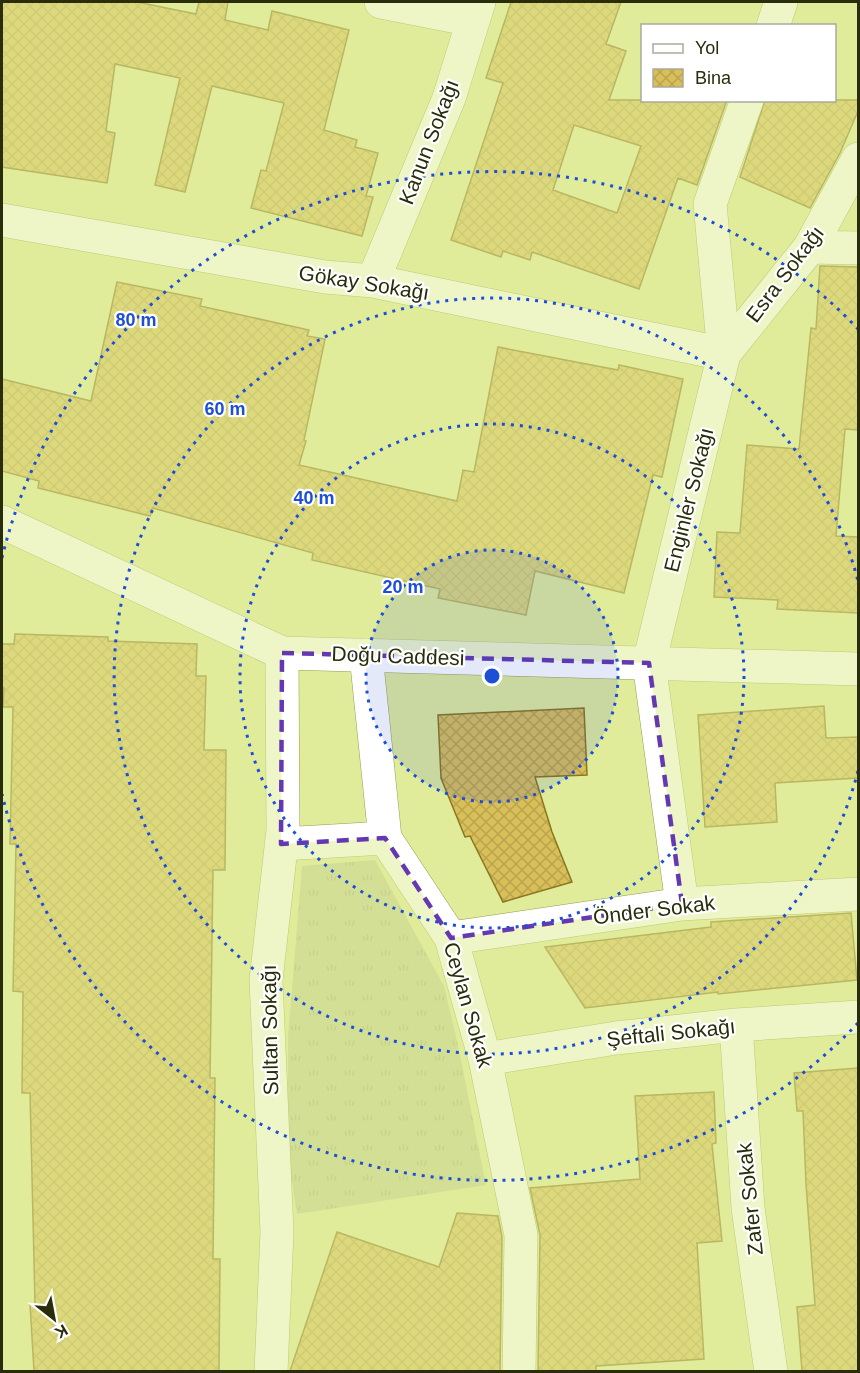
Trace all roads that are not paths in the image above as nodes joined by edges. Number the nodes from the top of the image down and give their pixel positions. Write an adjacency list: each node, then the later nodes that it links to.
1 (381, 2): 3 (street)
2 (781, 2): 4 (street)
3 (476, 11): 10 (street, Kanun Sokağı)
4 (774, 24)
5 (746, 102): 11 (street, Enginler Sokağı)
6 (858, 159): 8 (street, Esra Sokağı)
7 (2, 220): 10 (street, Gökay Sokağı)
8 (810, 247): 9 (street); 11 (street, Esra Sokağı)
9 (858, 248)
10 (374, 281): 11 (street, Gökay Sokağı)
11 (724, 354): 15 (street, Enginler Sokağı)
12 (2, 522): 13 (street, Doğu Caddesi)
13 (282, 653): 14 (street, Doğu Caddesi); 18 (street, Sultan Sokağı)
14 (366, 655): 15 (street, Doğu Caddesi); 17 (street, Ceylan Sokak)
15 (650, 663): 16 (street, Doğu Caddesi); 20 (street, Enginler Sokağı)
16 (858, 669)
17 (385, 838): 18 (street); 21 (street, Ceylan Sokak)
18 (281, 844): 25 (street, Sultan Sokağı)
19 (858, 894): 20 (street, Önder Sokak)
20 (682, 904): 21 (street, Önder Sokak)
21 (451, 938): 24 (street, Ceylan Sokak)
22 (858, 1017): 23 (street, Şeftali Sokağı)
23 (736, 1025): 24 (street, Şeftali Sokağı); 27 (street, Zafer Sokak)
24 (485, 1059): 26 (street, Ceylan Sokak)
25 (271, 1371)
26 (519, 1371)
27 (771, 1371)

